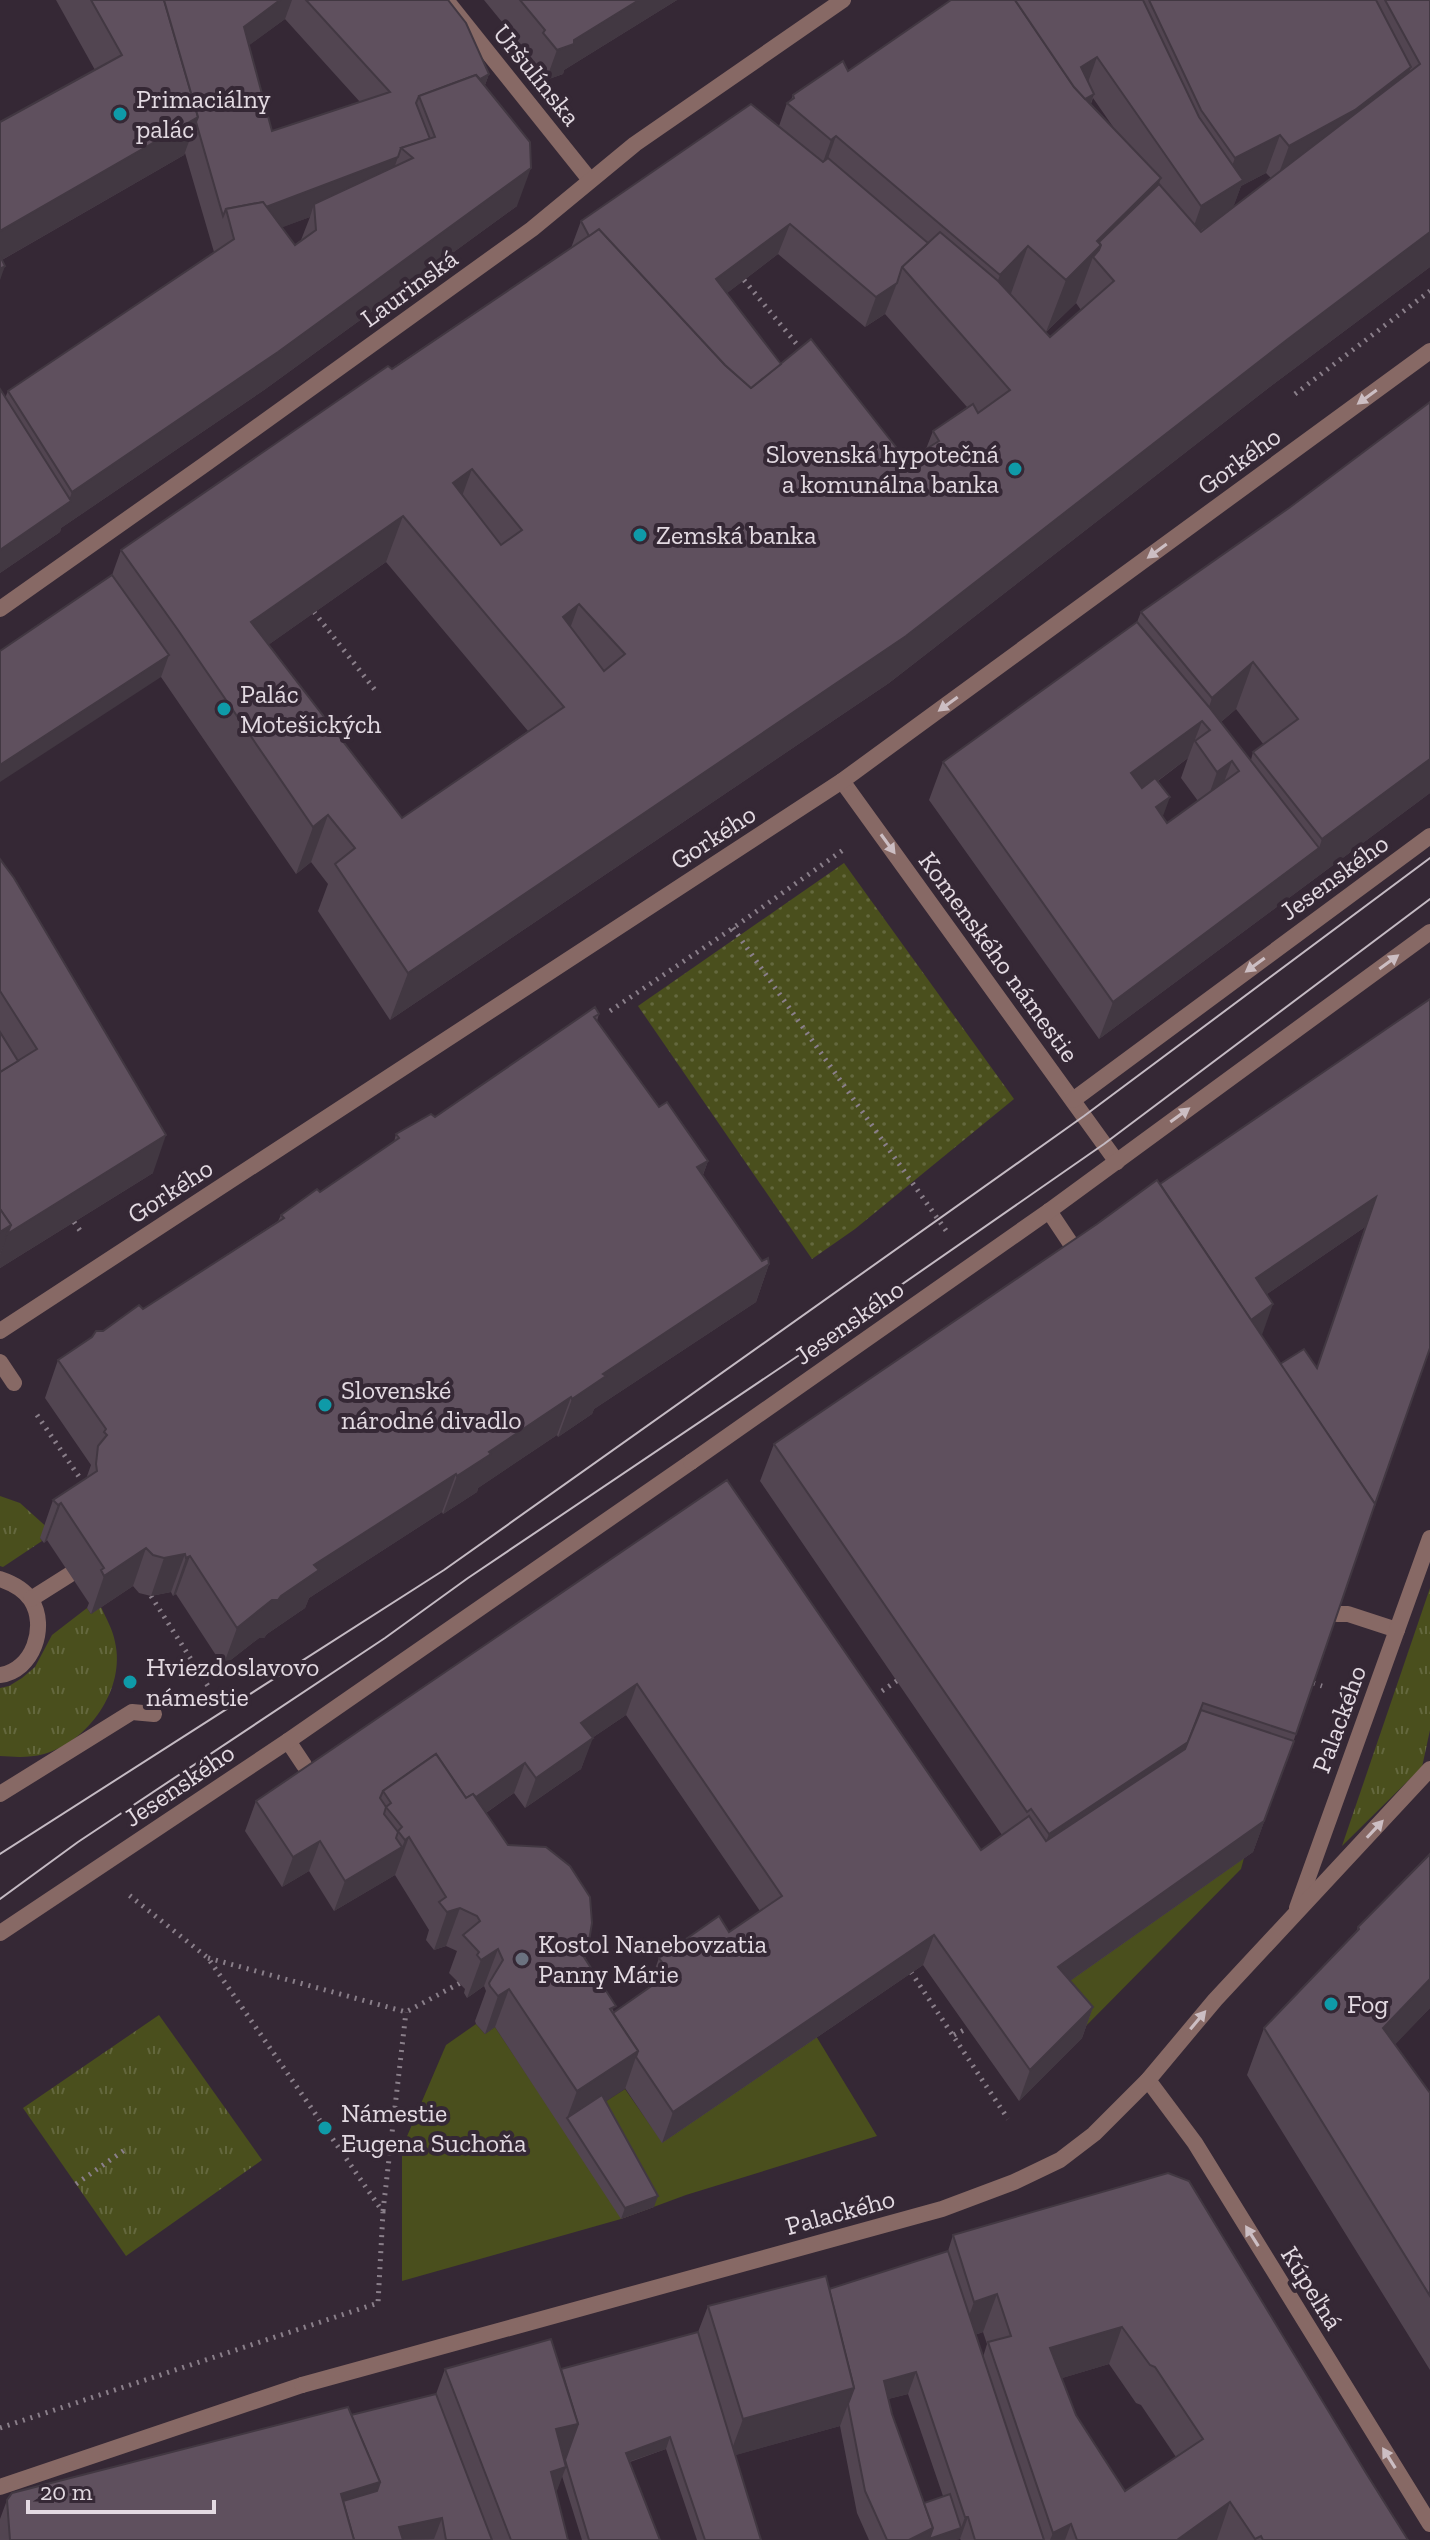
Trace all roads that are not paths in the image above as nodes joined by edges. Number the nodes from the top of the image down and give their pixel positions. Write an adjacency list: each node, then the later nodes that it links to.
1 (446, 0): 3 (street, Uršulínska)
2 (843, 0): 3 (street, Laurinská)
3 (590, 180): 5 (street, Laurinská)
4 (1430, 351): 6 (street, Gorkého, one-way to 6)
5 (0, 609)
6 (842, 781): 9 (street, Komenského námestie, one-way to 9); 13 (street, Gorkého)
7 (1430, 836): 9 (street, Jesenského, one-way to 9)
8 (1430, 932): 10 (street, Jesenského, one-way to 8)
9 (1073, 1100): 10 (street, Komenského námestie)
10 (1117, 1162): 11 (street, Jesenského)
11 (1049, 1211): 12 (street); 24 (street, Jesenského)
12 (1083, 1262)
13 (0, 1331)
14 (0, 1362): 15 (street)
15 (14, 1383)
16 (1430, 1538): 21 (street, Palackého)
17 (69, 1575): 19 (street)
18 (0, 1579): 19 (street)
19 (31, 1599): 22 (street)
20 (1337, 1614): 21 (street)
21 (1397, 1630): 28 (street, Palackého)
22 (0, 1675)
23 (154, 1714): 27 (street)
24 (288, 1741): 25 (street); 29 (street, Jesenského)
25 (304, 1765)
26 (1430, 1769): 28 (street, Palackého, one-way to 26)
27 (0, 1794)
28 (1294, 1917): 30 (street, Palackého, one-way to 28)
29 (0, 1933)
30 (1148, 2080): 31 (street, Palackého); 32 (street, Kúpeľná, one-way to 30)
31 (0, 2487)
32 (1430, 2524)

